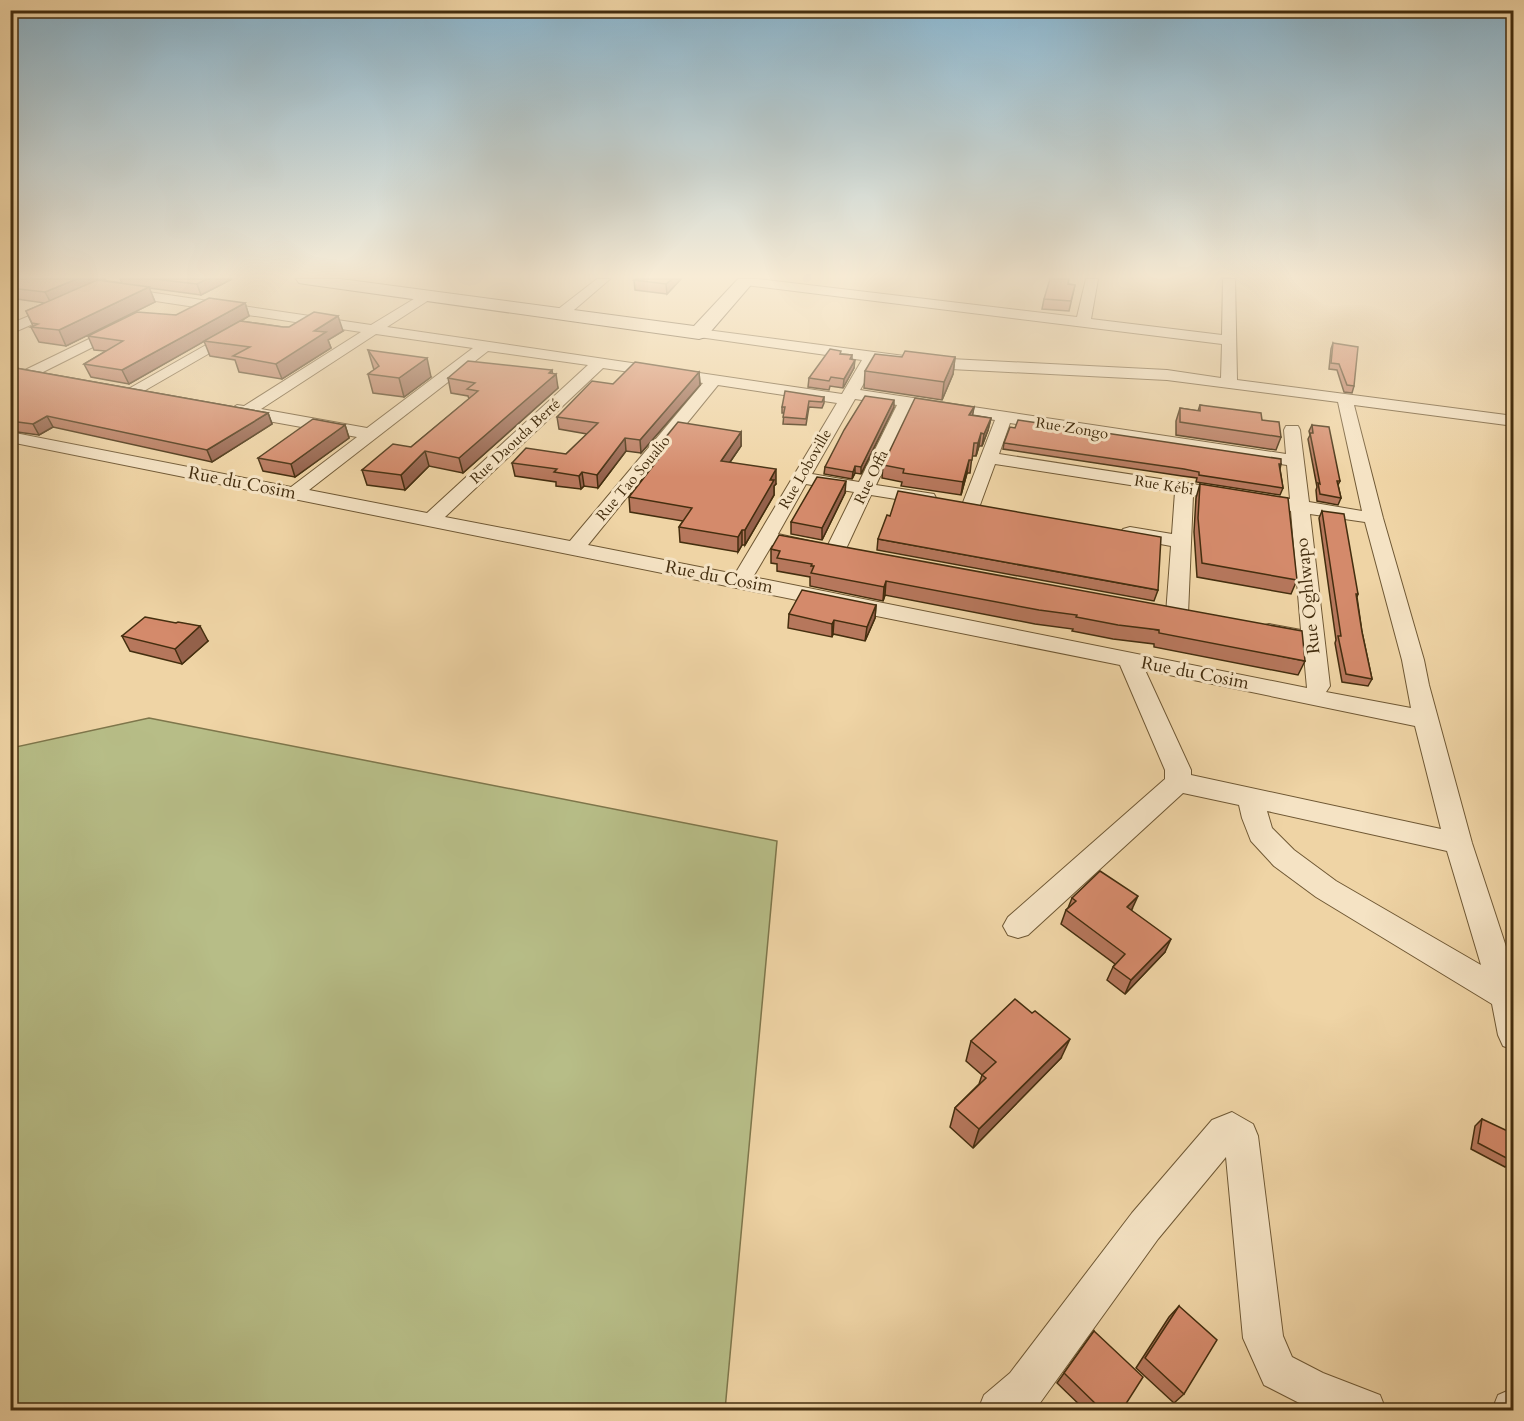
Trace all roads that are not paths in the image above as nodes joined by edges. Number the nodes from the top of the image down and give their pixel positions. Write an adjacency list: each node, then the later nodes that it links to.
1 (85, 345): 11 (street)
2 (210, 345): 15 (street)
3 (349, 345): 20 (street)
4 (481, 345): 7 (street, Rue Zongo)
5 (787, 345): 8 (street)
6 (1228, 345): 14 (street)
7 (485, 346): 9 (street, Rue Zongo); 24 (street)
8 (871, 357): 14 (street); 16 (street, Rue Loboville)
9 (599, 363): 13 (street, Rue Zongo); 36 (street, Rue Daouda Berté)
10 (10, 370): 11 (street)
11 (28, 374): 12 (street)
12 (51, 378)
13 (714, 380): 16 (street, Rue Zongo); 40 (street, Rue Tao Soualio)
14 (1228, 383): 17 (street)
15 (154, 396)
16 (847, 396): 18 (street, Rue Zongo); 28 (street, Rue Loboville)
17 (1345, 399): 22 (street); 35 (street)
18 (907, 402): 21 (street, Rue Zongo); 29 (street, Rue Offa)
19 (223, 408): 20 (street)
20 (246, 412): 24 (street)
21 (1004, 417): 26 (street); 27 (street, Rue Zongo)
22 (1514, 421)
23 (1292, 430): 27 (street, Rue Oghlwapo)
24 (370, 434): 31 (street)
25 (10, 437): 31 (street, Rue du Cosim)
26 (989, 458): 30 (street, Rue Kébi); 32 (street)
27 (1295, 461): 33 (street, Rue Oghlwapo)
28 (800, 478): 29 (street); 38 (street, Rue Loboville)
29 (864, 489): 32 (street); 41 (street, Rue Offa)
30 (1184, 489): 33 (street, Rue Kébi); 39 (street)
31 (294, 493): 36 (street, Rue du Cosim)
32 (971, 505): 34 (street)
33 (1299, 507): 35 (street, Rue Kébi); 48 (street, Rue Oghlwapo)
34 (994, 509)
35 (1373, 519): 51 (street)
36 (431, 520): 40 (street, Rue du Cosim)
37 (1111, 530): 39 (street)
38 (766, 538): 41 (street); 43 (street, Rue Loboville)
39 (1181, 542): 45 (street)
40 (575, 548): 43 (street, Rue du Cosim)
41 (835, 551): 42 (street)
42 (858, 556)
43 (741, 581): 49 (street, Rue du Cosim)
44 (1153, 610): 45 (street)
45 (1177, 614): 46 (street)
46 (1199, 618)
47 (1244, 627): 48 (street)
48 (1311, 639): 50 (street, Rue Oghlwapo)
49 (1129, 660): 51 (street, Rue du Cosim); 52 (street)
50 (1318, 686)
51 (1427, 720): 54 (street)
52 (1178, 782): 53 (street); 55 (street)
53 (1251, 798): 54 (street); 56 (street)
54 (1458, 843): 56 (street)
55 (1018, 926)
56 (1506, 996): 57 (street)
57 (1514, 1035)
58 (999, 1410): 59 (street)
59 (1365, 1410)

